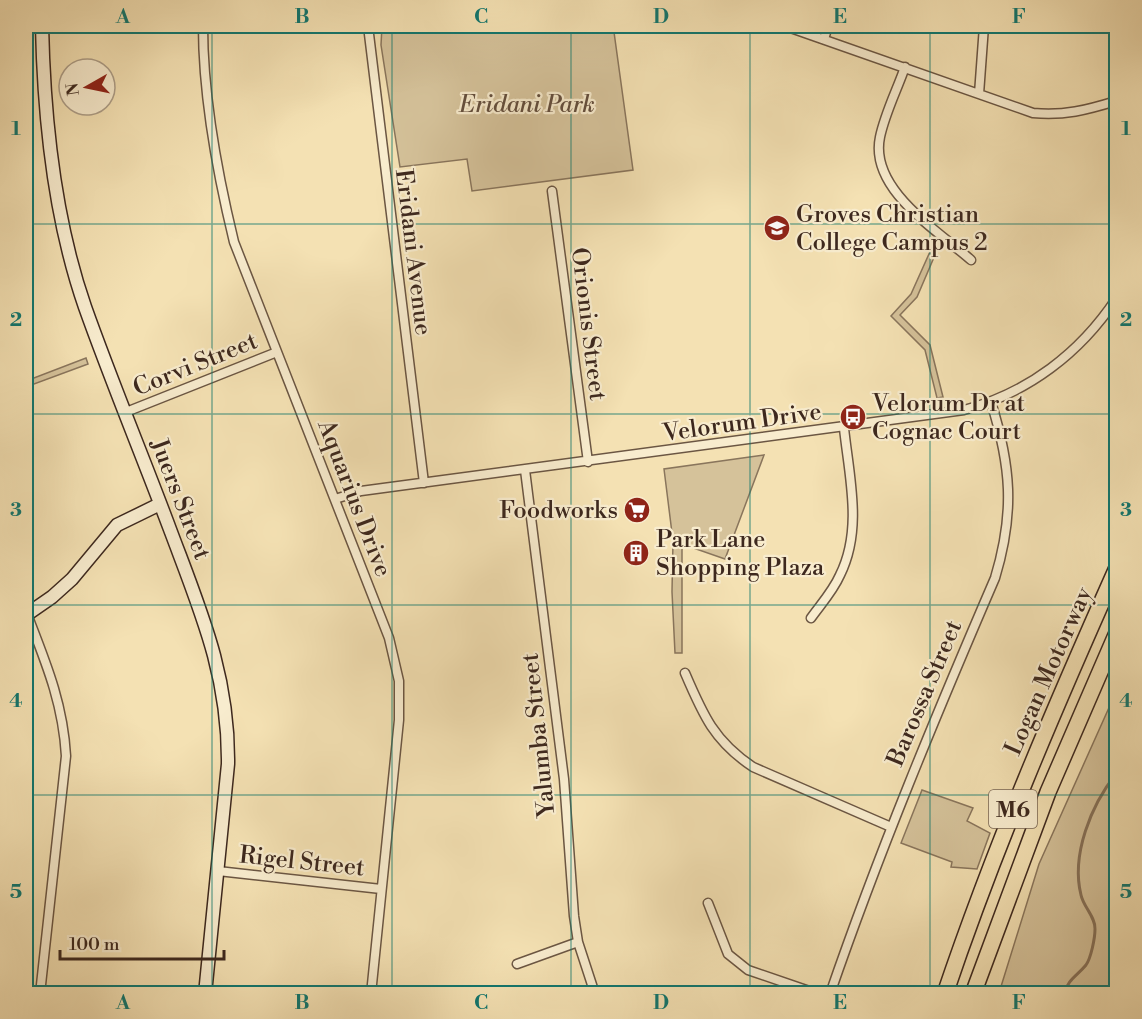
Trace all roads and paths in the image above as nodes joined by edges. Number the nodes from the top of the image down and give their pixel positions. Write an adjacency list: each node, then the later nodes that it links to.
1 (42, 26): 16 (street, Juers Street)
2 (203, 26): 14 (street, Aquarius Drive)
3 (368, 26): 20 (street, Eridani Avenue)
4 (785, 26): 7 (street)
5 (828, 26): 7 (street)
6 (984, 26): 9 (street)
7 (824, 39): 8 (street)
8 (904, 67): 9 (street); 12 (street)
9 (979, 94): 10 (street)
10 (1116, 101)
11 (552, 191): 18 (street, Orionis Street)
12 (971, 260)
13 (1116, 299): 15 (street, Velorum Drive)
14 (277, 352): 16 (street, Corvi Street); 21 (street, Aquarius Drive)
15 (991, 402): 17 (street, Velorum Drive); 28 (street, Barossa Street)
16 (126, 412): 22 (street, Juers Street)
17 (844, 428): 18 (street, Velorum Drive); 25 (street)
18 (588, 462): 19 (street, Velorum Drive)
19 (525, 471): 20 (street, Velorum Drive); 32 (street, Yalumba Street)
20 (424, 483): 21 (street, Velorum Drive)
21 (335, 499): 30 (street, Aquarius Drive)
22 (160, 504): 24 (street); 29 (street, Juers Street)
23 (1116, 570): 40 (highway, Logan Motorway / M6)
24 (26, 614): 34 (street)
25 (811, 618)
26 (1116, 635): 41 (highway, Logan Motorway / M6)
27 (685, 673): 28 (street)
28 (891, 827): 39 (street, Barossa Street)
29 (218, 871): 30 (street, Rigel Street); 35 (street, Juers Street)
30 (381, 889): 36 (street, Aquarius Drive)
31 (708, 903): 38 (street)
32 (578, 942): 33 (street); 37 (street, Yalumba Street)
33 (517, 964)
34 (40, 993)
35 (205, 993)
36 (371, 993)
37 (595, 993)
38 (818, 993)
39 (830, 993)
40 (945, 993)
41 (973, 993)

